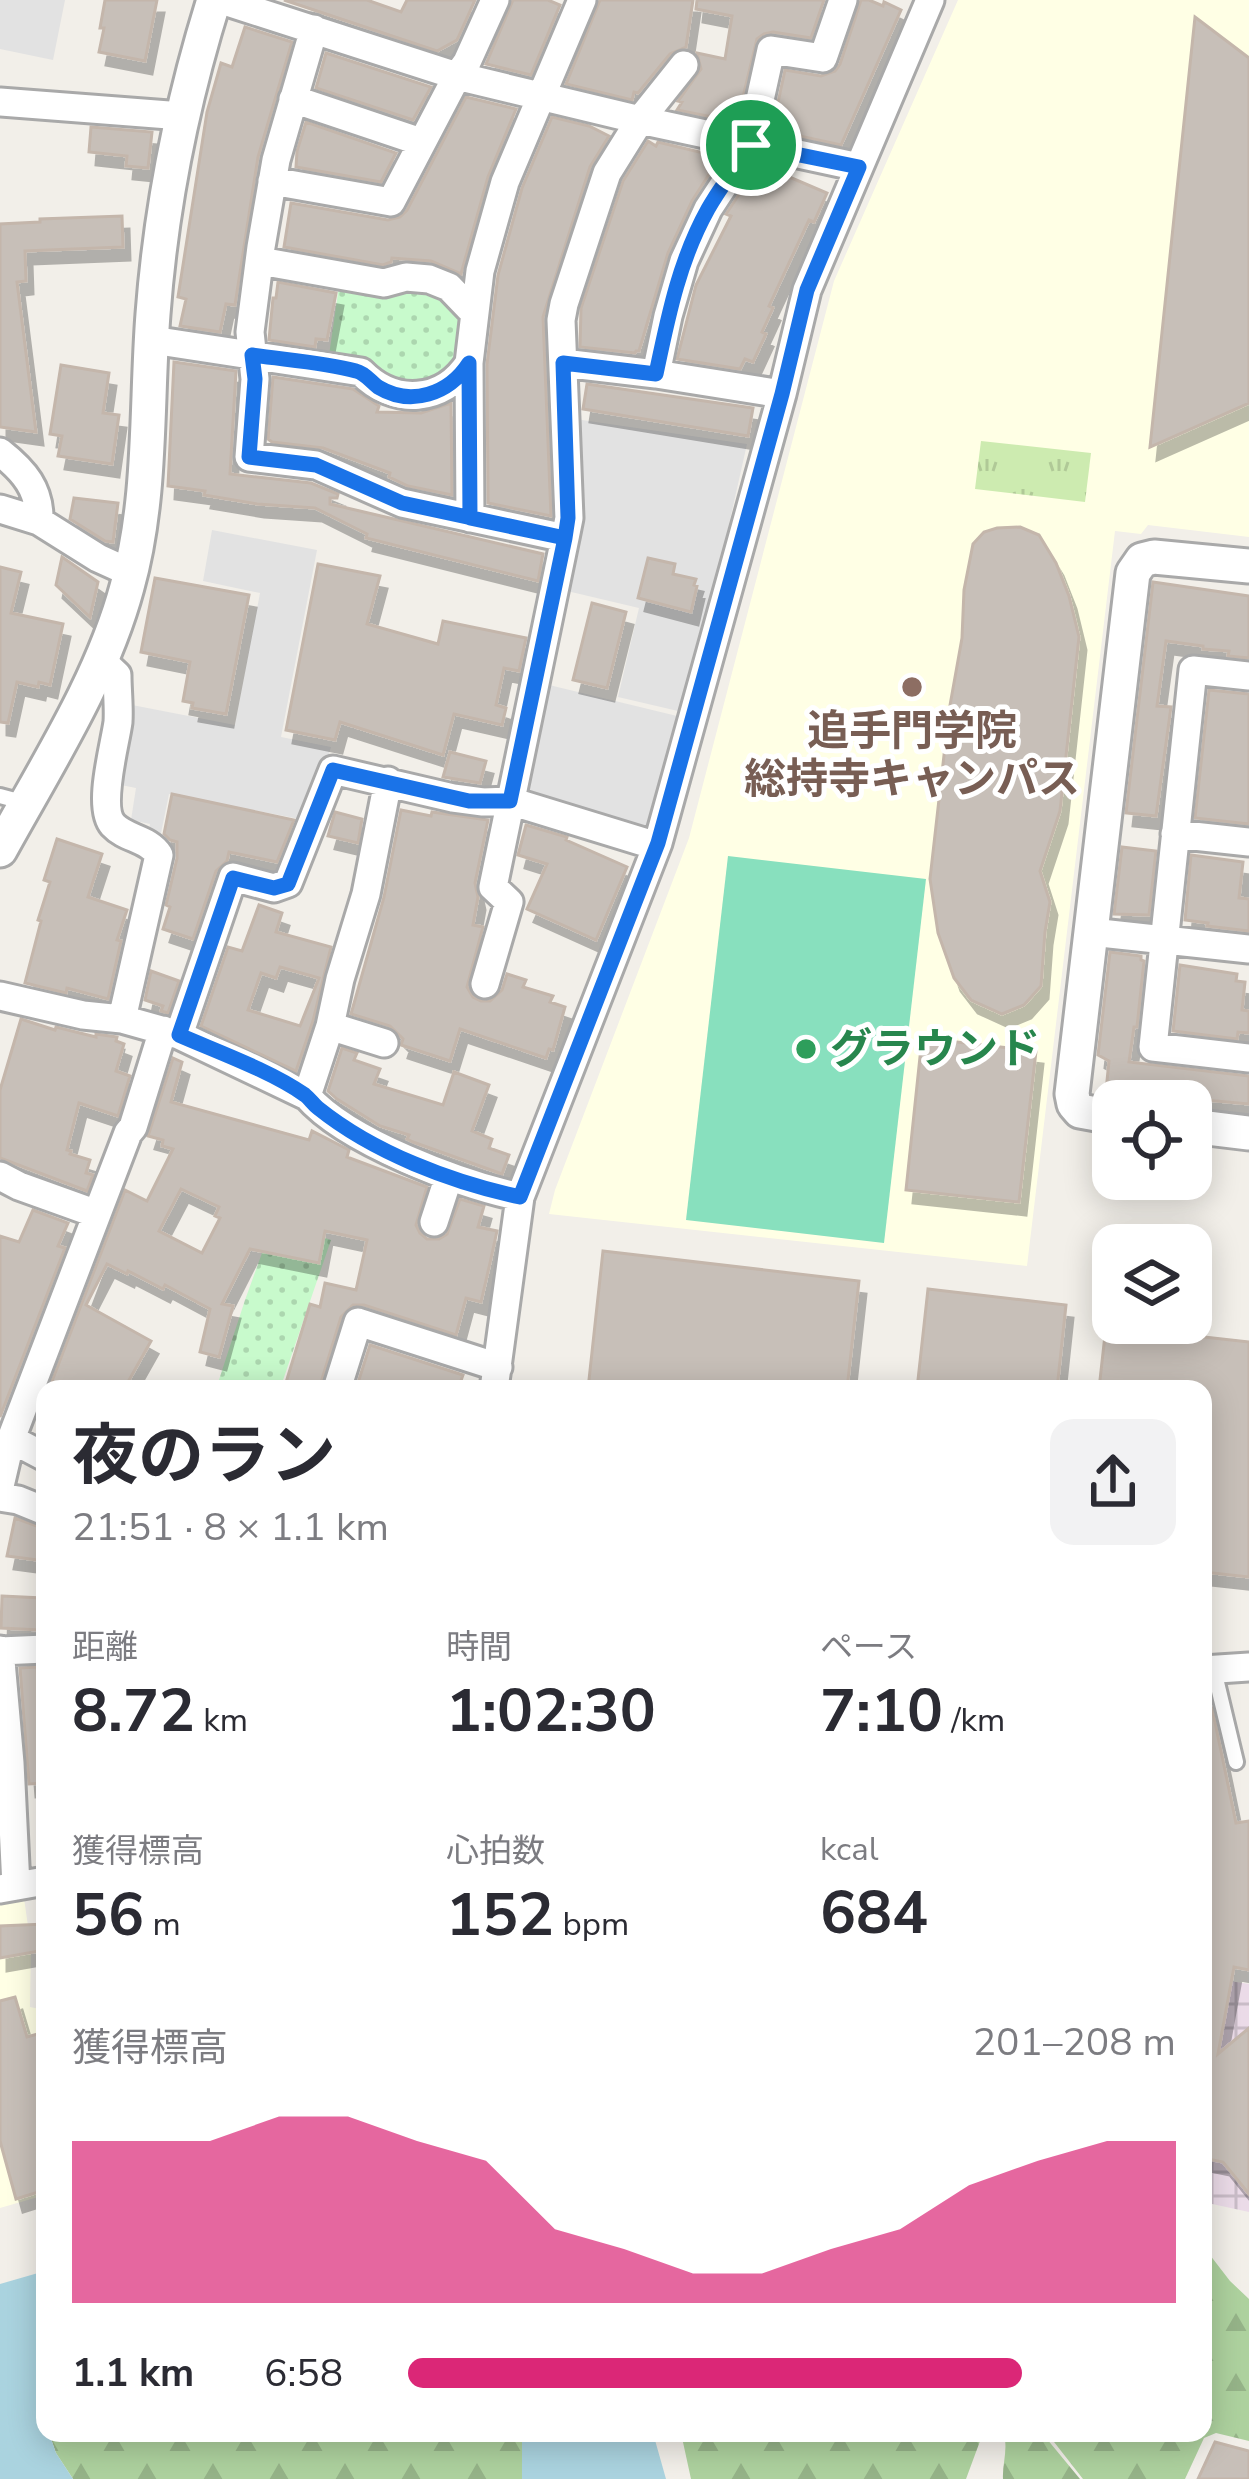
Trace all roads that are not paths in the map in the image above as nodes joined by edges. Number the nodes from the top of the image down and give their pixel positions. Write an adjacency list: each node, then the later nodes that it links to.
1 (217, 0): 6 (street); 12 (street)
2 (494, 0): 8 (street)
3 (582, 0): 9 (street)
4 (843, 0): 15 (street)
5 (929, 0): 16 (street)
6 (314, 29): 8 (street); 10 (street)
7 (684, 65): 13 (street)
8 (457, 76): 9 (street); 14 (street)
9 (542, 97): 13 (street); 19 (street)
10 (293, 99): 14 (street); 17 (street)
11 (0, 102): 12 (street)
12 (182, 116): 20 (street)
13 (640, 120): 15 (street); 23 (street)
14 (422, 142): 17 (street)
15 (751, 145): 16 (street); 24 (street)
16 (859, 167): 25 (street)
17 (272, 181): 18 (street)
18 (260, 261): 19 (street); 21 (street)
19 (473, 312): 22 (street)
20 (152, 340): 21 (street); 32 (street)
21 (252, 355): 22 (street); 28 (street)
22 (469, 363): 28 (street)
23 (563, 363): 24 (street); 30 (street)
24 (656, 374): 25 (street)
25 (782, 394): 40 (street)
26 (0, 452): 29 (street)
27 (0, 509): 29 (street)
28 (470, 518): 30 (street)
29 (39, 521): 32 (street)
30 (565, 538): 37 (street)
31 (1249, 566): 42 (street)
32 (131, 573): 33 (street)
33 (101, 660): 36 (street); 47 (street)
34 (1249, 676): 38 (street)
35 (388, 781): 37 (street); 48 (street); 49 (street)
36 (13, 800): 41 (street)
37 (510, 801): 40 (street); 45 (street)
38 (1175, 834): 39 (street); 43 (street)
39 (1249, 842)
40 (658, 843): 58 (street)
41 (0, 850)
42 (1091, 932): 43 (street); 53 (street)
43 (1164, 940): 44 (street); 51 (street)
44 (1249, 949)
45 (485, 984)
46 (2, 1004): 47 (street)
47 (122, 1018): 49 (street)
48 (331, 1026): 50 (street); 52 (street)
49 (171, 1033): 52 (street); 59 (street)
50 (384, 1043)
51 (1249, 1058)
52 (307, 1096): 57 (street)
53 (1092, 1113)
54 (1212, 1129): 55 (street)
55 (1249, 1133)
56 (0, 1176): 59 (street)
57 (448, 1176): 58 (street); 60 (street)
58 (520, 1197): 61 (street)
59 (97, 1214): 63 (street)
60 (434, 1222)
61 (496, 1378): 62 (street)
62 (340, 1380)
63 (11, 1439): 64 (street); 65 (street)
64 (36, 1452)
65 (0, 1486)
66 (0, 1497): 67 (street)
67 (36, 1507)
68 (36, 1649): 69 (street)
69 (0, 1651): 74 (street)
70 (1249, 1667): 71 (street)
71 (1212, 1670)
72 (1212, 1680): 73 (lane)
73 (1236, 1762)
74 (5, 1764): 75 (street)
75 (8, 1888)

